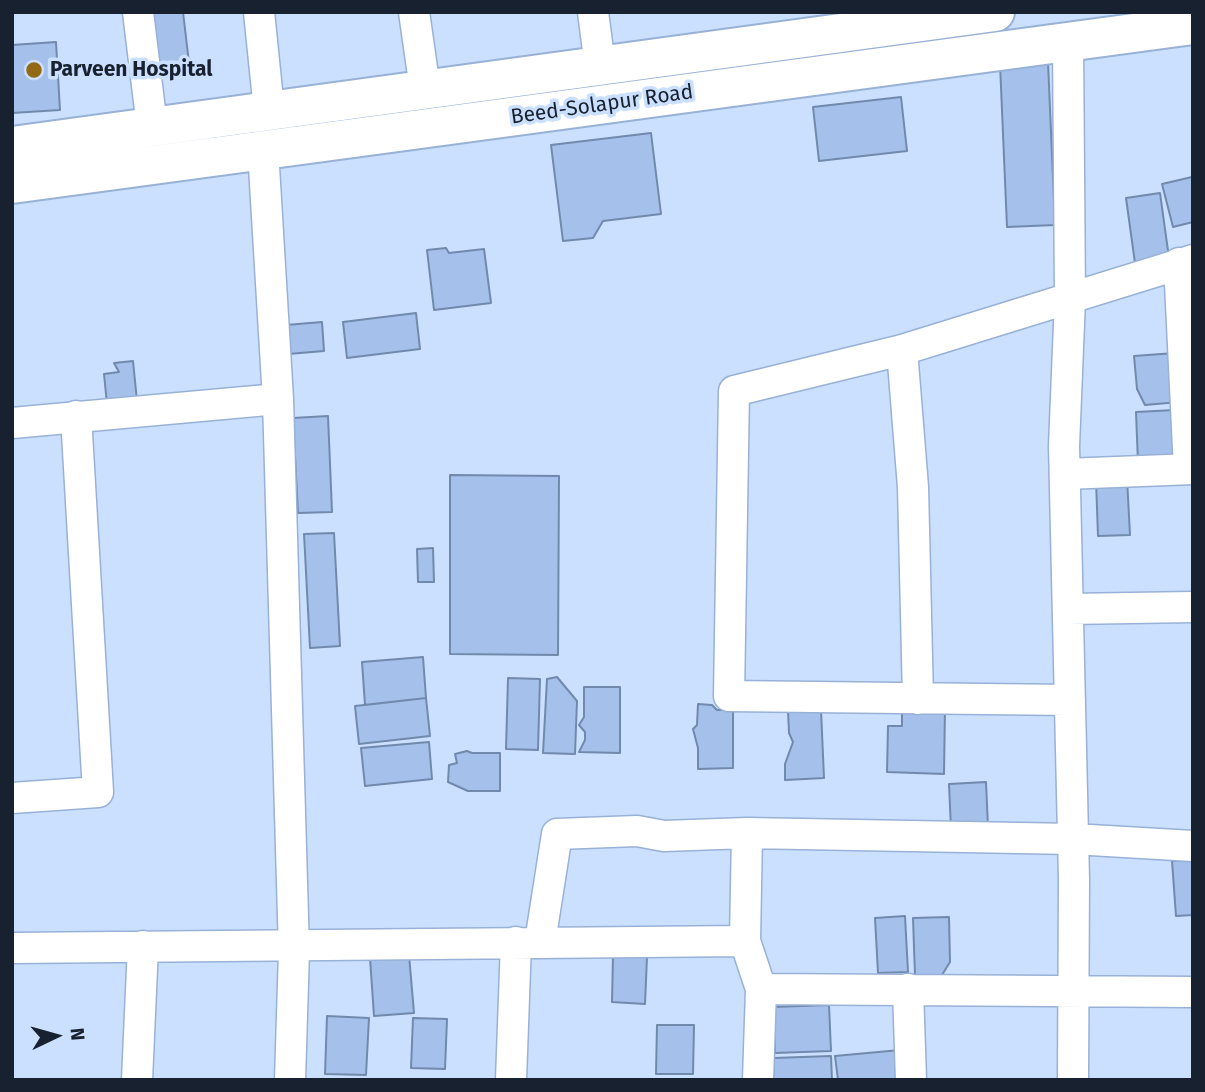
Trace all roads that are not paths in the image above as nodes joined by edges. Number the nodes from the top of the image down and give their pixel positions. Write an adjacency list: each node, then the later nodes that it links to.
1 (138, 12): 11 (street)
2 (259, 12): 10 (street)
3 (414, 12): 9 (street)
4 (593, 12): 8 (street)
5 (995, 12): 8 (main road, Beed-Solapur Road)
6 (1193, 25): 7 (main road, Beed-Solapur Road)
7 (1068, 42): 13 (main road, Beed-Solapur Road); 16 (street)
8 (600, 66): 9 (main road, Beed-Solapur Road)
9 (425, 89): 10 (main road, Beed-Solapur Road)
10 (270, 110): 11 (main road, Beed-Solapur Road)
11 (152, 126): 12 (main road, Beed-Solapur Road)
12 (12, 146)
13 (263, 150): 14 (main road, Beed-Solapur Road); 18 (street)
14 (12, 184)
15 (1186, 262): 16 (street); 21 (street)
16 (1070, 299): 17 (street); 22 (street)
17 (902, 350): 25 (street); 25 (street)
18 (278, 399): 19 (street); 33 (street)
19 (76, 416): 20 (street); 27 (street)
20 (12, 423)
21 (1191, 469): 22 (street)
22 (1065, 474): 24 (street)
23 (1193, 607): 24 (street)
24 (1068, 609): 26 (street)
25 (918, 699): 26 (street)
26 (1070, 700): 29 (street)
27 (12, 798)
28 (747, 833): 29 (street); 31 (street); 32 (street)
29 (1073, 839): 30 (street); 38 (street)
30 (1193, 846)
31 (745, 941): 32 (street); 36 (street)
32 (528, 942): 33 (street); 42 (street)
33 (294, 944): 34 (street); 41 (street)
34 (143, 946): 35 (street); 40 (street)
35 (12, 948)
36 (761, 989): 37 (street); 43 (street)
37 (908, 989): 38 (street); 44 (street)
38 (1073, 989): 39 (street); 45 (street)
39 (1193, 992)
40 (137, 1080)
41 (290, 1080)
42 (512, 1080)
43 (758, 1080)
44 (911, 1080)
45 (1073, 1080)

